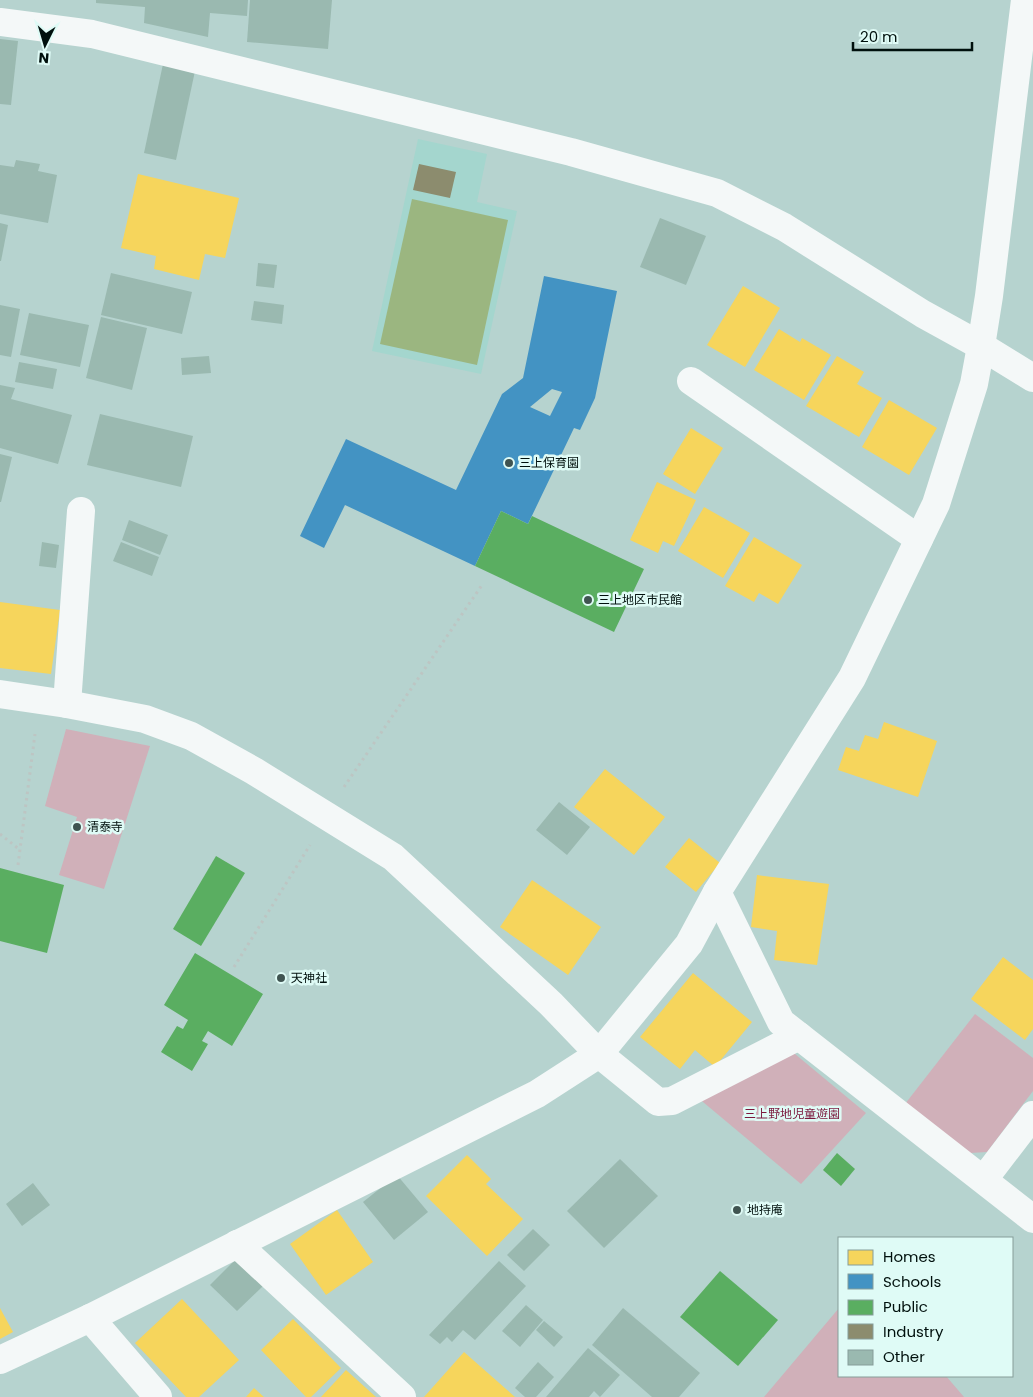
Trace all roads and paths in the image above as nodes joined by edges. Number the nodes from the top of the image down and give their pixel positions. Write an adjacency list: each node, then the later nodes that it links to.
1 (1025, 0): 3 (street)
2 (0, 22): 3 (street)
3 (981, 346): 4 (street); 7 (street)
4 (1033, 378)
5 (691, 381): 7 (street)
6 (81, 512): 10 (street)
7 (919, 539): 17 (street)
8 (482, 585): 12 (path)
9 (0, 694): 10 (street)
10 (67, 704): 12 (street)
11 (35, 732): 15 (path)
12 (325, 814): 20 (street)
13 (0, 834): 15 (path)
14 (310, 845): 18 (path)
15 (20, 850): 16 (path)
16 (18, 865)
17 (717, 892): 19 (street); 20 (street)
18 (234, 967)
19 (799, 1036): 20 (street); 22 (street)
20 (599, 1054): 24 (street)
21 (1033, 1115): 22 (street)
22 (984, 1179): 23 (street)
23 (1033, 1219)
24 (237, 1244): 25 (street); 28 (street)
25 (90, 1318): 26 (street); 27 (street)
26 (0, 1360)
27 (158, 1397)
28 (402, 1397)

